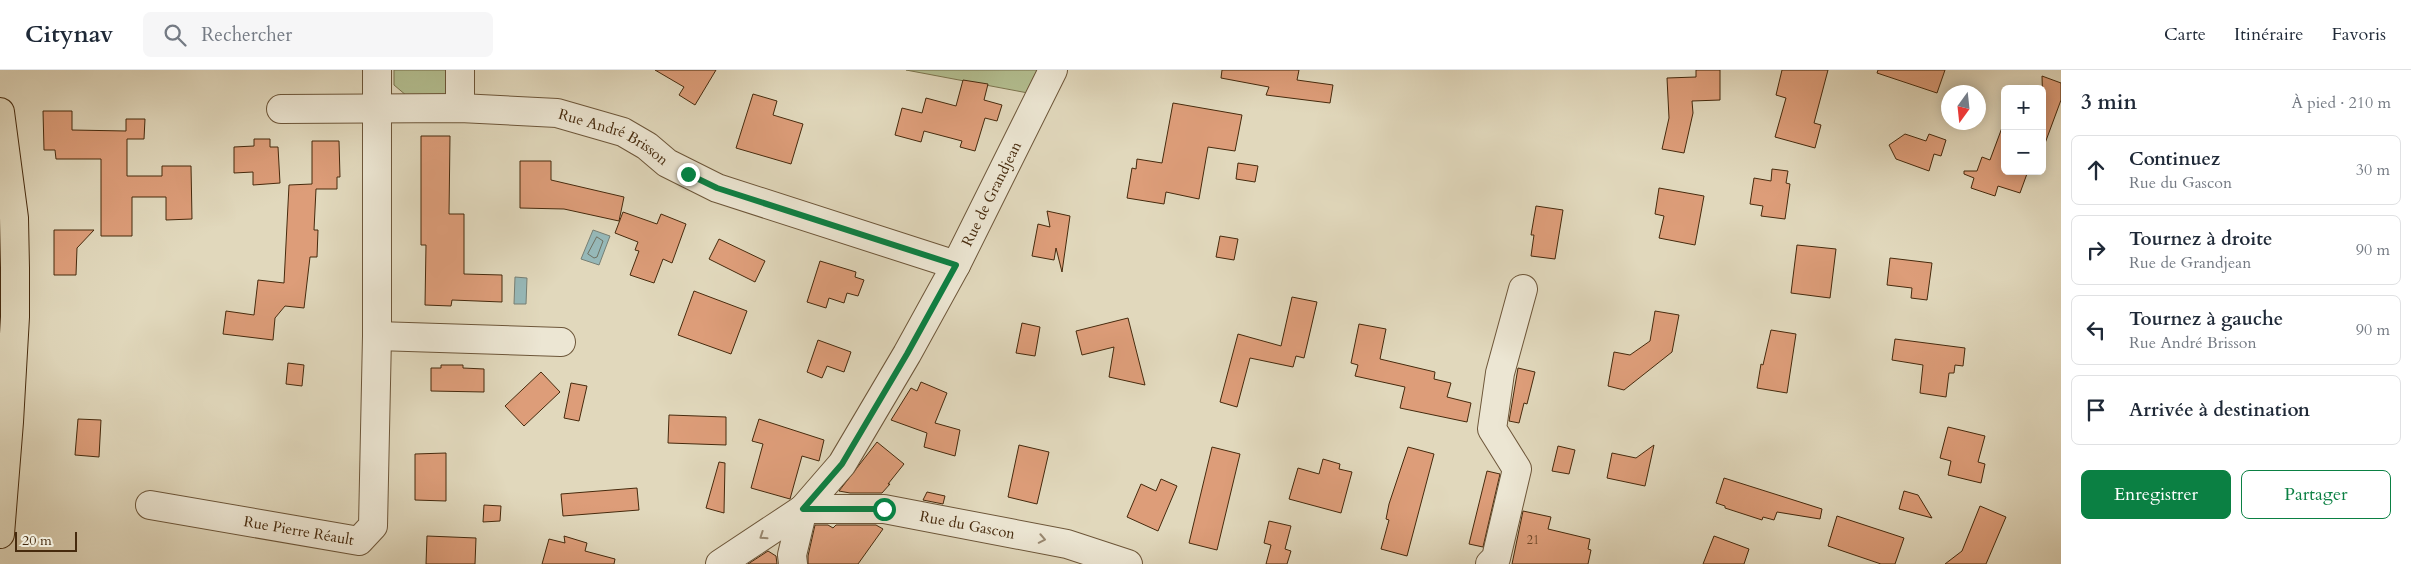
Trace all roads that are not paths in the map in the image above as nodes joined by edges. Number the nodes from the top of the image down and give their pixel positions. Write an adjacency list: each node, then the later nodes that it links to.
1 (377, 70): 6 (street, Rue Pierre Réault)
2 (460, 70): 4 (street)
3 (1053, 70): 8 (street, Rue de Grandjean)
4 (460, 108): 6 (street, Rue André Brisson); 8 (street, Rue André Brisson)
5 (281, 109): 6 (street, Rue André Brisson)
6 (376, 110): 10 (street, Rue Pierre Réault)
7 (0, 112): 14 (main road)
8 (956, 265): 13 (street, Rue de Grandjean)
9 (1523, 289): 18 (street)
10 (377, 336): 11 (street); 12 (street, Rue Pierre Réault)
11 (561, 342)
12 (150, 505)
13 (803, 509): 15 (street, Rue de Grandjean, one-way to 15); 16 (street); 17 (street, Rue du Gascon, one-way to 17)
14 (0, 534)
15 (720, 564)
16 (793, 564)
17 (1128, 564)
18 (1490, 564)

